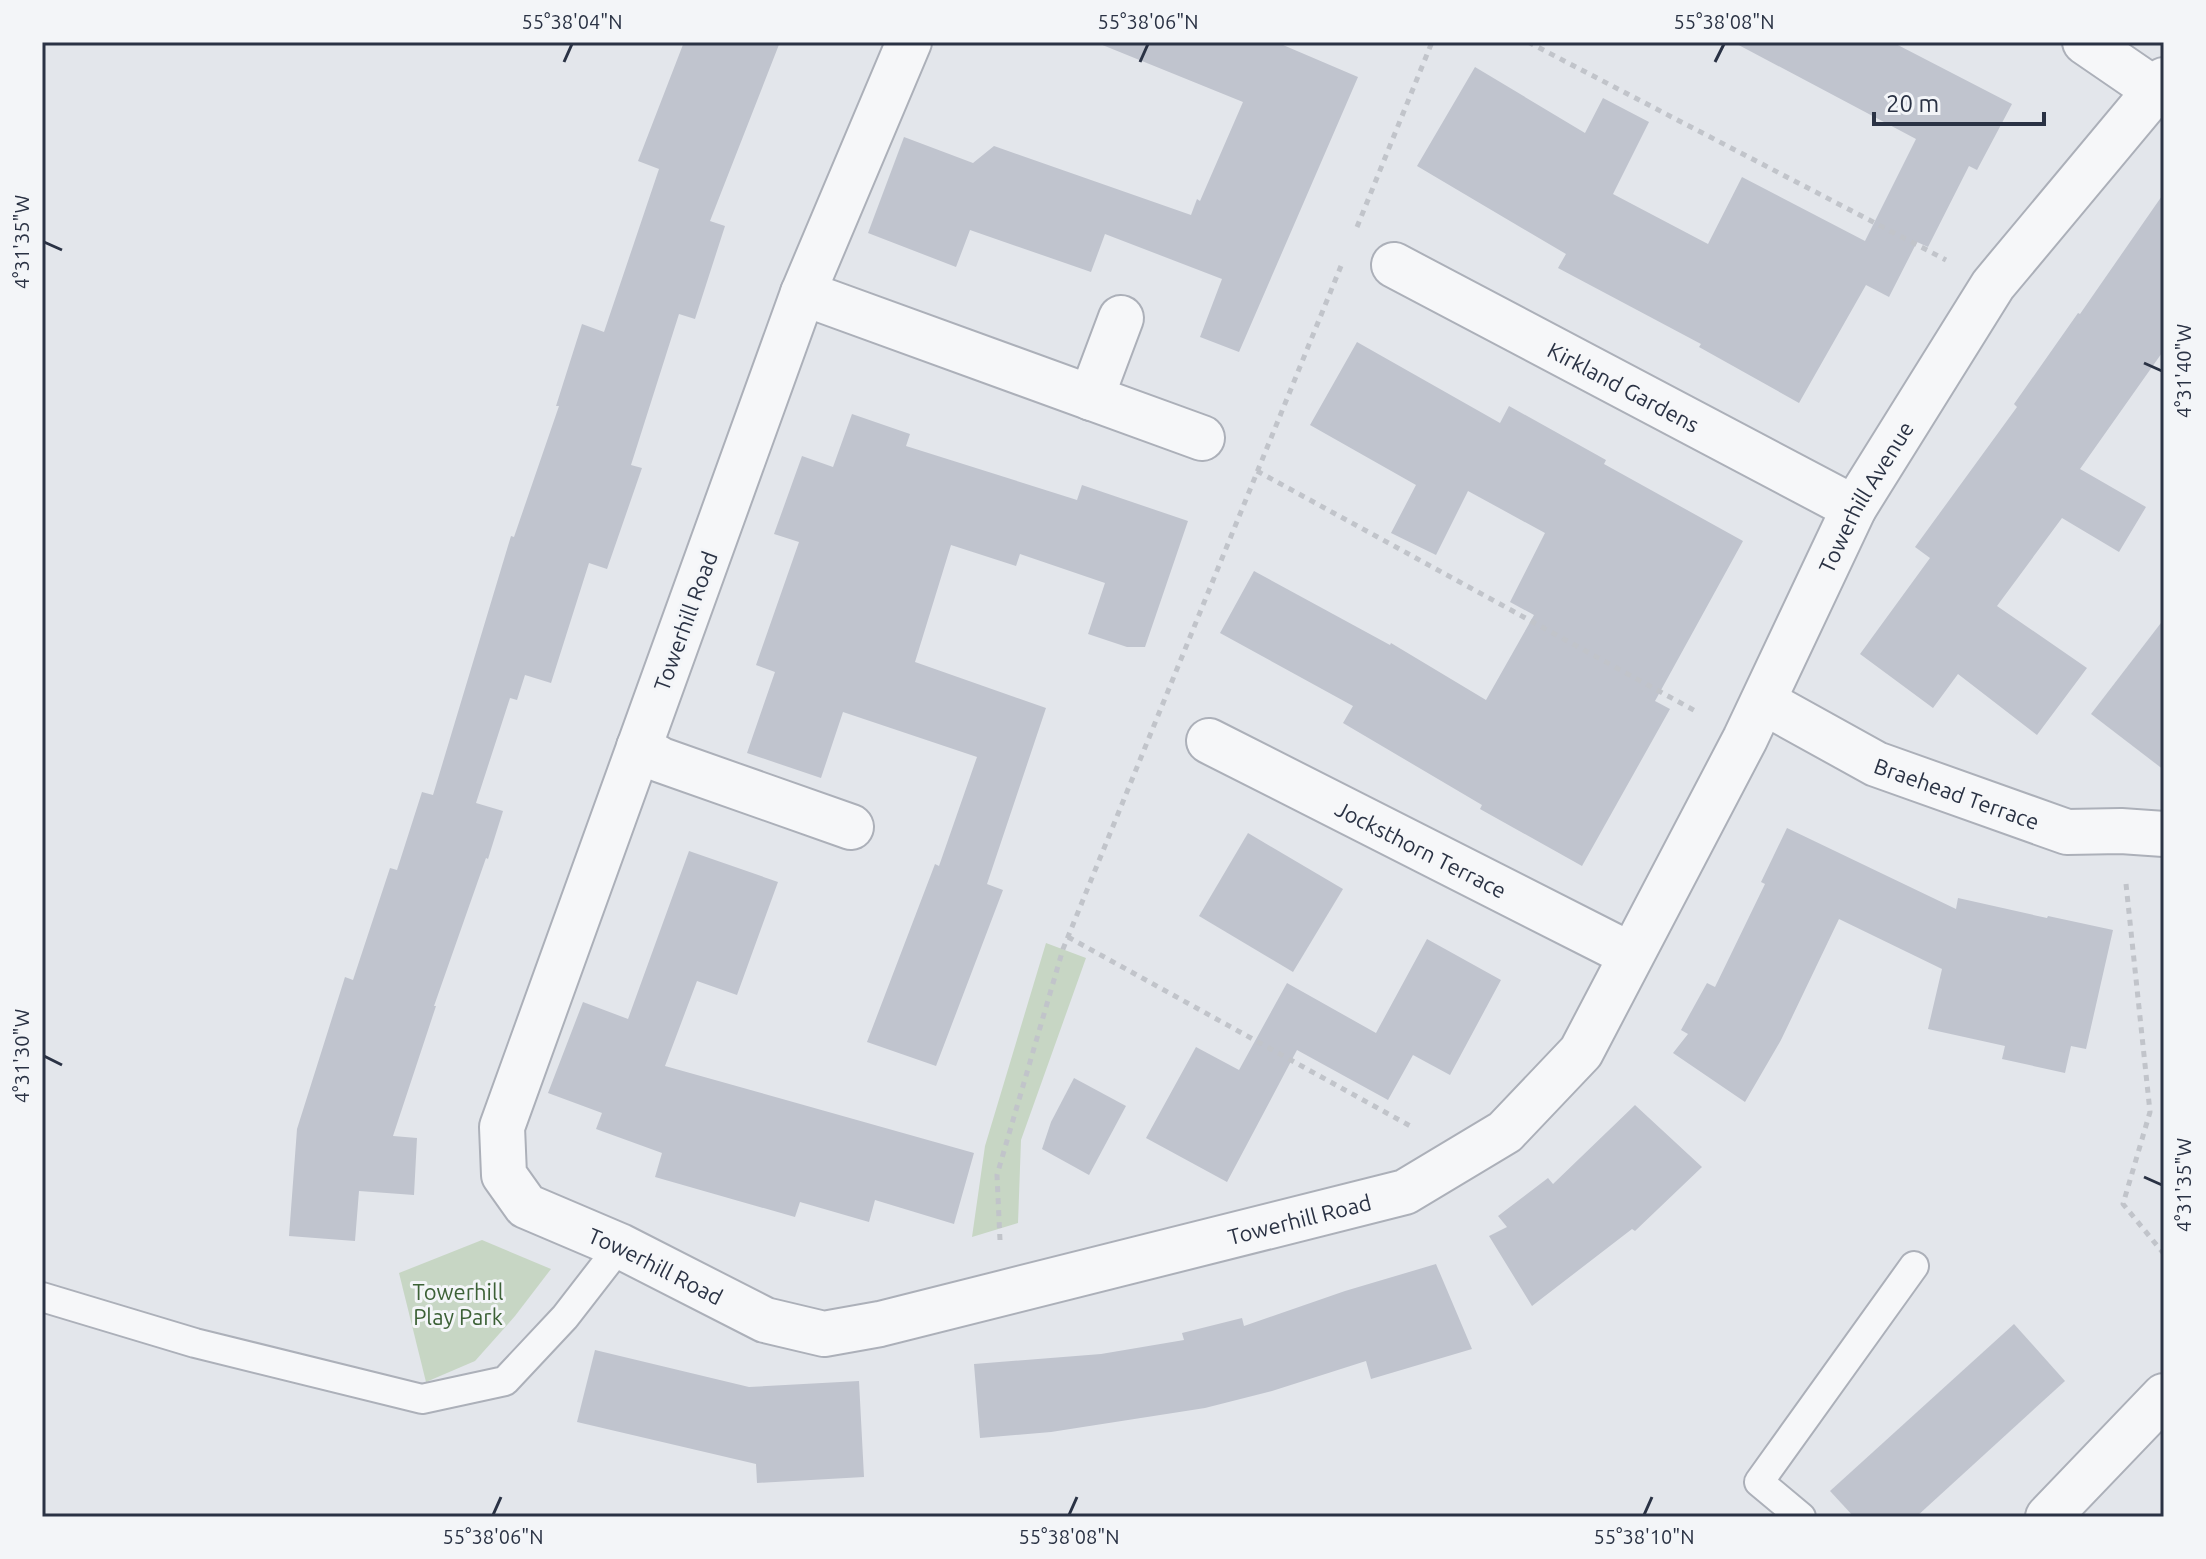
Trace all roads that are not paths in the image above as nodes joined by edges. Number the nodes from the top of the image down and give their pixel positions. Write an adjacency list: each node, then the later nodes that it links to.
1 (909, 42): 5 (street, Towerhill Road)
2 (2085, 42): 3 (street)
3 (2160, 85): 9 (street, Towerhill Avenue)
4 (1394, 265): 9 (street, Kirkland Gardens)
5 (803, 293): 7 (street); 12 (street, Towerhill Road)
6 (1121, 318): 7 (street)
7 (1091, 398): 8 (street)
8 (1202, 438)
9 (1854, 508): 10 (street, Towerhill Avenue)
10 (1754, 720): 14 (street, Braehead Terrace); 15 (street, Towerhill Avenue)
11 (1209, 741): 15 (street, Jocksthorn Terrace)
12 (639, 747): 13 (street); 16 (street, Towerhill Road)
13 (851, 827)
14 (2164, 834)
15 (1631, 955): 16 (street, Towerhill Road)
16 (620, 1246): 18 (lane)
17 (1914, 1266): 20 (lane)
18 (42, 1297)
19 (2164, 1396): 21 (street)
20 (1801, 1517)
21 (2048, 1517)

